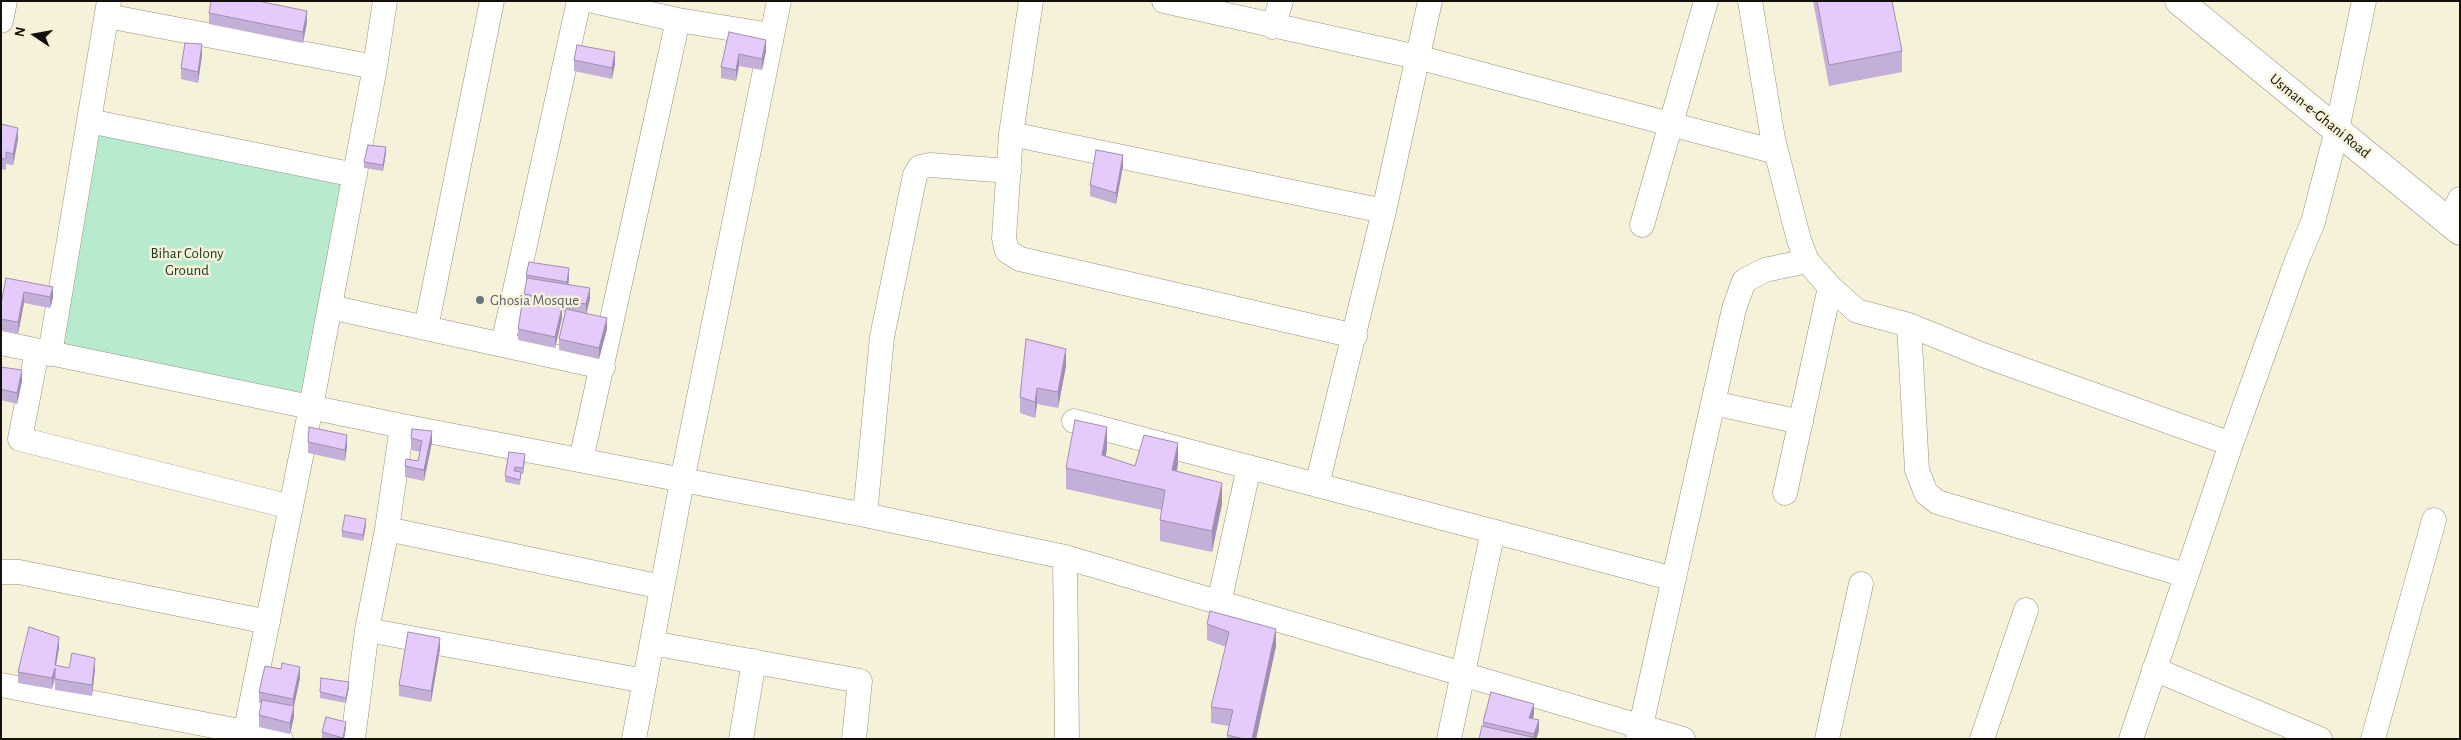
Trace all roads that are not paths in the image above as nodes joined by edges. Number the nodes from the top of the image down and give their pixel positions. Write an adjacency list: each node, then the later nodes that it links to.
1 (5, 1): 18 (street)
2 (385, 1): 22 (street)
3 (492, 1): 37 (street)
4 (579, 1): 40 (street)
5 (593, 1): 17 (street)
6 (779, 1): 20 (street)
7 (1031, 1): 26 (street)
8 (1164, 1): 15 (street)
9 (1281, 1): 19 (street)
10 (1430, 1): 21 (street)
11 (1706, 1): 24 (street)
12 (1750, 1): 27 (street)
13 (2364, 1): 25 (street)
14 (2185, 3): 25 (main road, Usman-e-Ghani Road)
15 (1197, 5): 19 (street)
16 (108, 9): 22 (street); 23 (street)
17 (678, 20): 20 (street); 42 (street)
18 (1, 21)
19 (1273, 27): 21 (street)
20 (771, 35): 51 (street)
21 (1417, 58): 24 (street); 30 (street)
22 (375, 67): 29 (street)
23 (89, 121): 29 (street); 41 (street)
24 (1671, 125): 27 (street); 32 (street)
25 (2337, 130): 31 (main road, Usman-e-Ghani Road); 48 (street)
26 (1012, 134): 28 (street); 30 (street)
27 (1776, 152): 33 (street)
28 (1009, 171): 38 (street); 55 (street)
29 (355, 174): 35 (street)
30 (1384, 211): 38 (street)
31 (2456, 217)
32 (1642, 225)
33 (1808, 261): 34 (street); 43 (street)
34 (1830, 287): 36 (street); 46 (street)
35 (330, 307): 37 (street); 44 (street)
36 (1909, 325): 48 (street); 61 (street)
37 (426, 328): 40 (street)
38 (1355, 336): 52 (street)
39 (1, 343): 41 (street)
40 (503, 344): 42 (street)
41 (43, 353): 44 (street); 54 (street)
42 (603, 367): 49 (street)
43 (1713, 403): 46 (street); 62 (street)
44 (311, 407): 47 (street); 54 (street)
45 (1074, 421): 50 (street)
46 (1800, 422): 53 (street)
47 (402, 426): 49 (street); 57 (street)
48 (2231, 444): 61 (street)
49 (581, 460): 51 (street)
50 (1249, 467): 52 (street); 65 (street)
51 (682, 481): 55 (street); 64 (street)
52 (1317, 485): 58 (street)
53 (1785, 493)
54 (291, 507): 67 (street)
55 (865, 515): 59 (street)
56 (2434, 520): 89 (street)
57 (387, 529): 64 (street); 68 (street)
58 (1493, 531): 62 (street); 72 (street)
59 (1065, 557): 65 (street); 82 (street)
60 (1, 572): 67 (street)
61 (2185, 575): 71 (street)
62 (1674, 579): 75 (street)
63 (1862, 584): 85 (street)
64 (662, 587): 69 (street)
65 (1219, 603): 72 (street)
66 (2026, 610): 86 (street)
67 (268, 622): 76 (street)
68 (367, 630): 73 (street); 78 (street)
69 (652, 643): 70 (street); 73 (street)
70 (754, 662): 80 (street); 81 (street)
71 (2154, 669): 87 (street); 88 (street)
72 (1462, 673): 75 (street); 83 (street)
73 (645, 681): 79 (street)
74 (1, 685): 76 (street)
75 (1639, 732): 84 (street)
76 (245, 735): 77 (street)
77 (281, 739)
78 (353, 739)
79 (634, 739)
80 (741, 739)
81 (854, 739)
82 (1066, 739)
83 (1449, 739)
84 (1683, 739)
85 (1827, 739)
86 (1982, 739)
87 (2131, 739)
88 (2320, 739)
89 (2373, 739)

